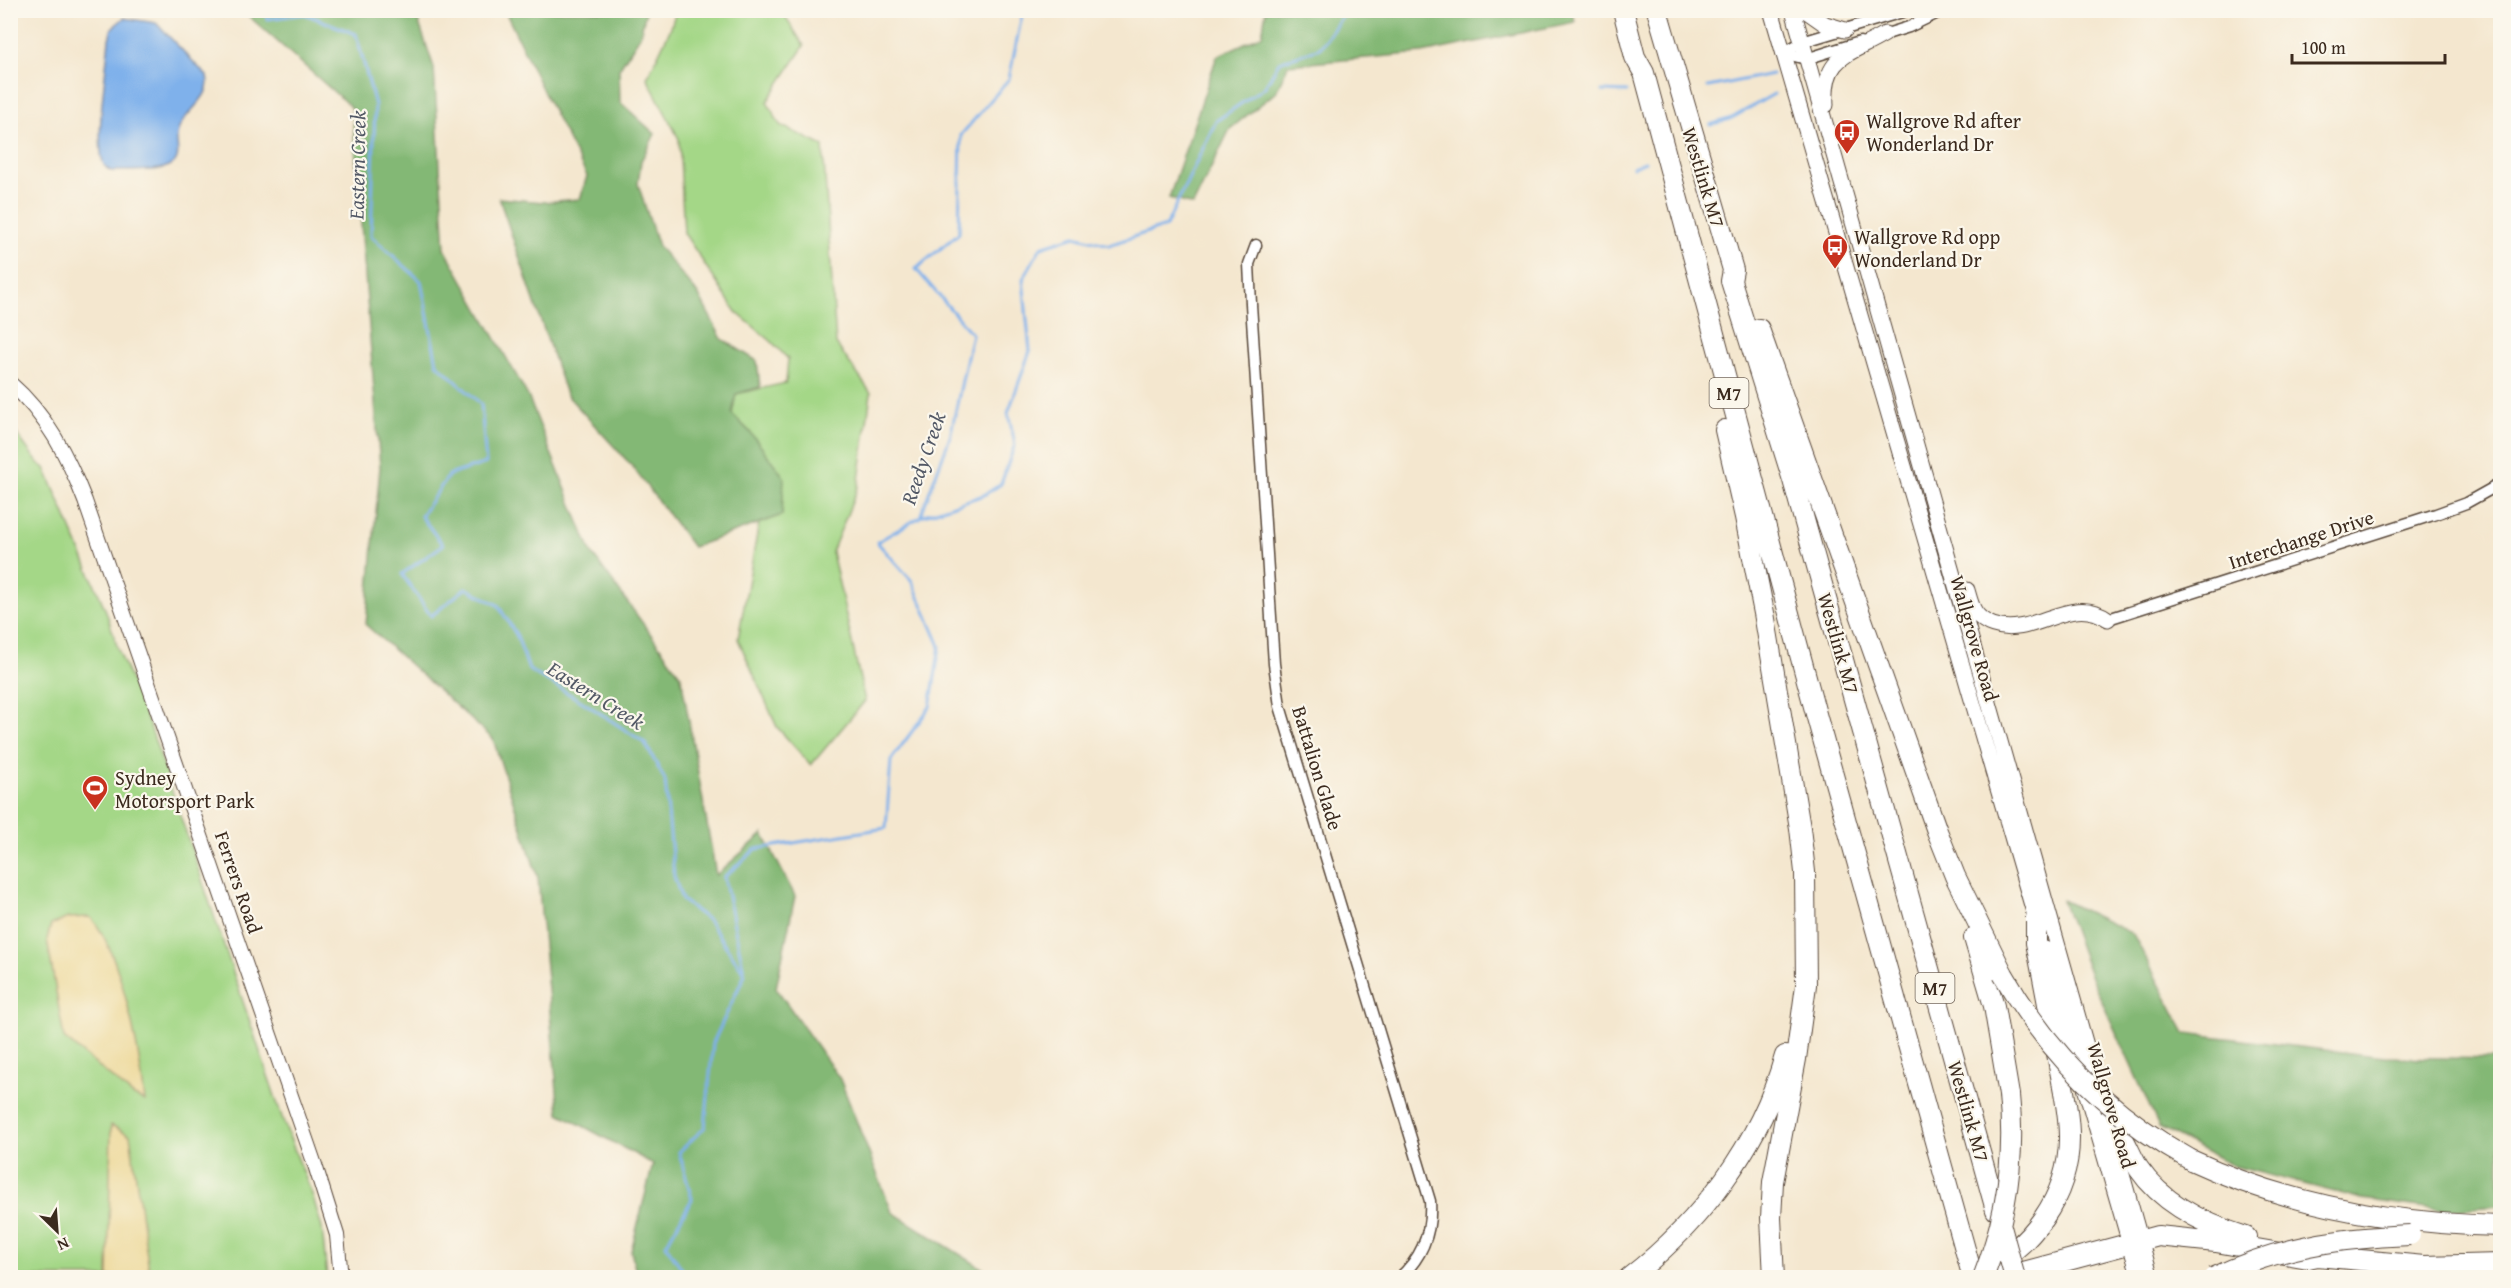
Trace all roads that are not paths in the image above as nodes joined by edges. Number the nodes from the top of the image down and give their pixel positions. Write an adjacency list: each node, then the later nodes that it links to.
1 (1623, 10): 12 (highway, Westlink M7 / M7)
2 (1657, 10): 16 (highway, Westlink M7 / M7)
3 (1771, 10): 11 (main road, Wallgrove Road)
4 (1793, 10): 10 (main road, Wallgrove Road)
5 (1805, 10): 8 (main road)
6 (1909, 10): 8 (street)
7 (1944, 10): 9 (street)
8 (1845, 30): 10 (street)
9 (1885, 34): 13 (street); 14 (main road)
10 (1802, 42): 11 (street); 13 (main road, Wallgrove Road)
11 (1783, 53): 13 (street); 19 (main road, Wallgrove Road)
12 (1635, 57): 25 (highway); 36 (highway, Westlink M7 / M7)
13 (1806, 59): 14 (main road, Wallgrove Road)
14 (1827, 129): 18 (main road, Wallgrove Road)
15 (1256, 245): 33 (street, Battalion Glade)
16 (1732, 270): 23 (highway); 39 (highway, Westlink M7 / M7, bridge)
17 (10, 383): 32 (street, Ferrers Road)
18 (1923, 466): 19 (main road); 21 (main road, Wallgrove Road)
19 (1904, 470): 24 (main road, Wallgrove Road)
20 (2500, 484): 22 (street, Interchange Drive)
21 (1934, 507): 22 (main road); 26 (main road, Wallgrove Road)
22 (2108, 619)
23 (1955, 876): 27 (highway, bridge); 37 (highway, bridge)
24 (2036, 917): 29 (main road, Wallgrove Road); 36 (highway)
25 (1805, 966): 34 (highway); 35 (highway)
26 (2107, 1120): 29 (main road, Wallgrove Road); 30 (highway)
27 (2500, 1226)
28 (2500, 1234): 42 (highway, bridge)
29 (2134, 1241): 30 (highway); 38 (highway); 40 (main road, Wallgrove Road); 41 (main road, Wallgrove Road)
30 (2318, 1256): 31 (highway)
31 (2500, 1264)
32 (341, 1278)
33 (1399, 1278)
34 (1629, 1278)
35 (1774, 1278)
36 (1973, 1278)
37 (1983, 1278)
38 (2001, 1278)
39 (2015, 1278)
40 (2140, 1278)
41 (2151, 1278)
42 (2212, 1278)

